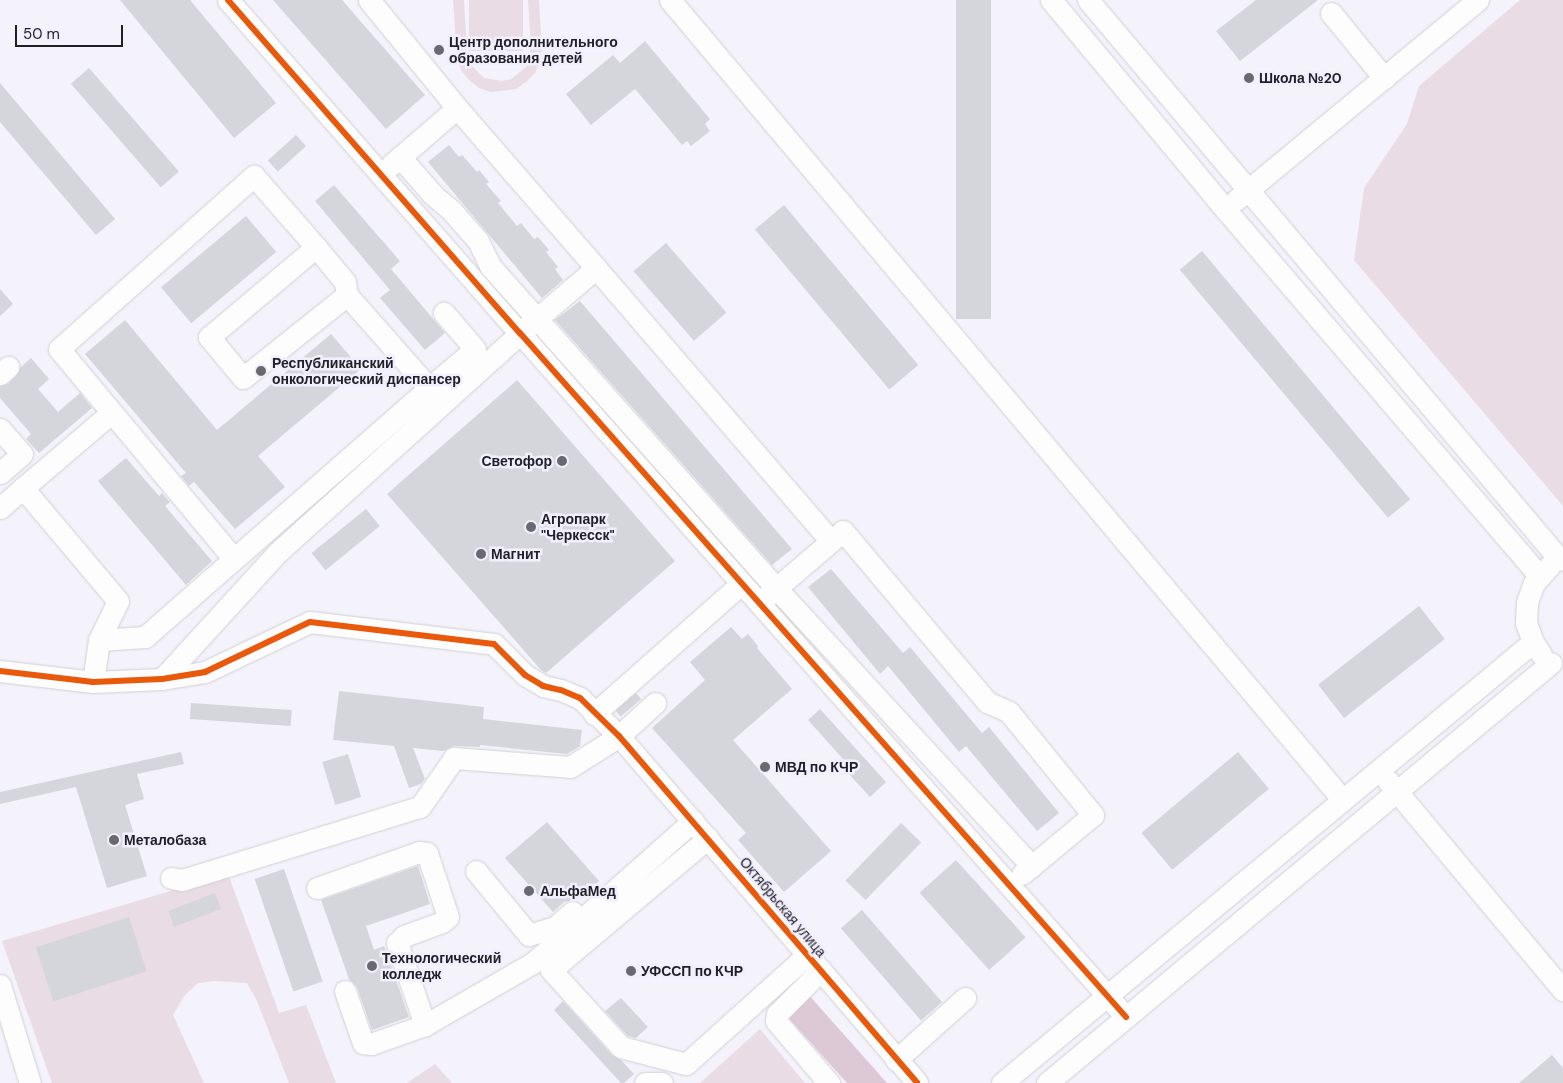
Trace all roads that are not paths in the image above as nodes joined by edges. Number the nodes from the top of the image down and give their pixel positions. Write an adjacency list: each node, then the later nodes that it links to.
1 (228, 0): 11 (street)
2 (369, 0): 9 (street)
3 (670, 0): 44 (street)
4 (1051, 0): 13 (street)
5 (1088, 0): 12 (street)
6 (1478, 0): 8 (street)
7 (1331, 13): 8 (street)
8 (1384, 78): 12 (street)
9 (457, 108): 10 (street); 15 (street)
10 (400, 157): 11 (street); 18 (street)
11 (380, 174): 19 (street)
12 (1247, 191): 13 (street); 27 (street)
13 (1225, 209): 29 (street)
14 (316, 247): 16 (street); 16 (street); 21 (street)
15 (596, 268): 18 (street); 26 (street)
16 (347, 295): 20 (street)
17 (444, 313): 20 (street)
18 (536, 319): 19 (street); 31 (street)
19 (520, 334): 30 (street); 37 (street)
20 (429, 388): 28 (street)
21 (111, 413): 24 (street); 28 (street)
22 (0, 429): 23 (street)
23 (0, 473)
24 (23, 488): 25 (street); 33 (street)
25 (0, 508)
26 (831, 541): 31 (street); 47 (street)
27 (1561, 558): 29 (street)
28 (234, 559): 33 (street)
29 (1540, 576): 34 (street)
30 (741, 584): 32 (street); 40 (street)
31 (776, 588): 32 (street); 47 (street)
32 (758, 603): 50 (street)
33 (99, 640): 38 (street)
34 (1533, 642): 35 (street); 42 (street)
35 (1557, 666): 43 (street)
36 (0, 671): 38 (street, Октябрьская улица)
37 (162, 679): 38 (street, Октябрьская улица); 40 (street, Октябрьская улица)
38 (93, 682)
39 (655, 703): 41 (street)
40 (594, 714): 41 (street, Октябрьская улица)
41 (624, 742): 45 (street, Октябрьская улица); 49 (street)
42 (1380, 770): 43 (street); 44 (street)
43 (1397, 791): 54 (street); 58 (street)
44 (1343, 800): 56 (street)
45 (689, 817): 46 (street, Октябрьская улица); 48 (street); 59 (street)
46 (708, 838): 52 (street, Октябрьская улица); 52 (street)
47 (1032, 866): 50 (street)
48 (476, 871)
49 (171, 878)
50 (1008, 885): 56 (street)
51 (317, 888): 59 (street)
52 (814, 963): 60 (street, Октябрьская улица); 64 (street)
53 (0, 985): 61 (street)
54 (1563, 990)
55 (345, 991): 59 (street)
56 (1107, 996): 58 (street); 66 (street)
57 (964, 998): 60 (street)
58 (1126, 1017): 67 (street)
59 (425, 1025)
60 (896, 1060): 65 (street, Октябрьская улица)
61 (28, 1082)
62 (645, 1083): 63 (street)
63 (662, 1083)
64 (829, 1083)
65 (917, 1083)
66 (1002, 1083)
67 (1046, 1083)

